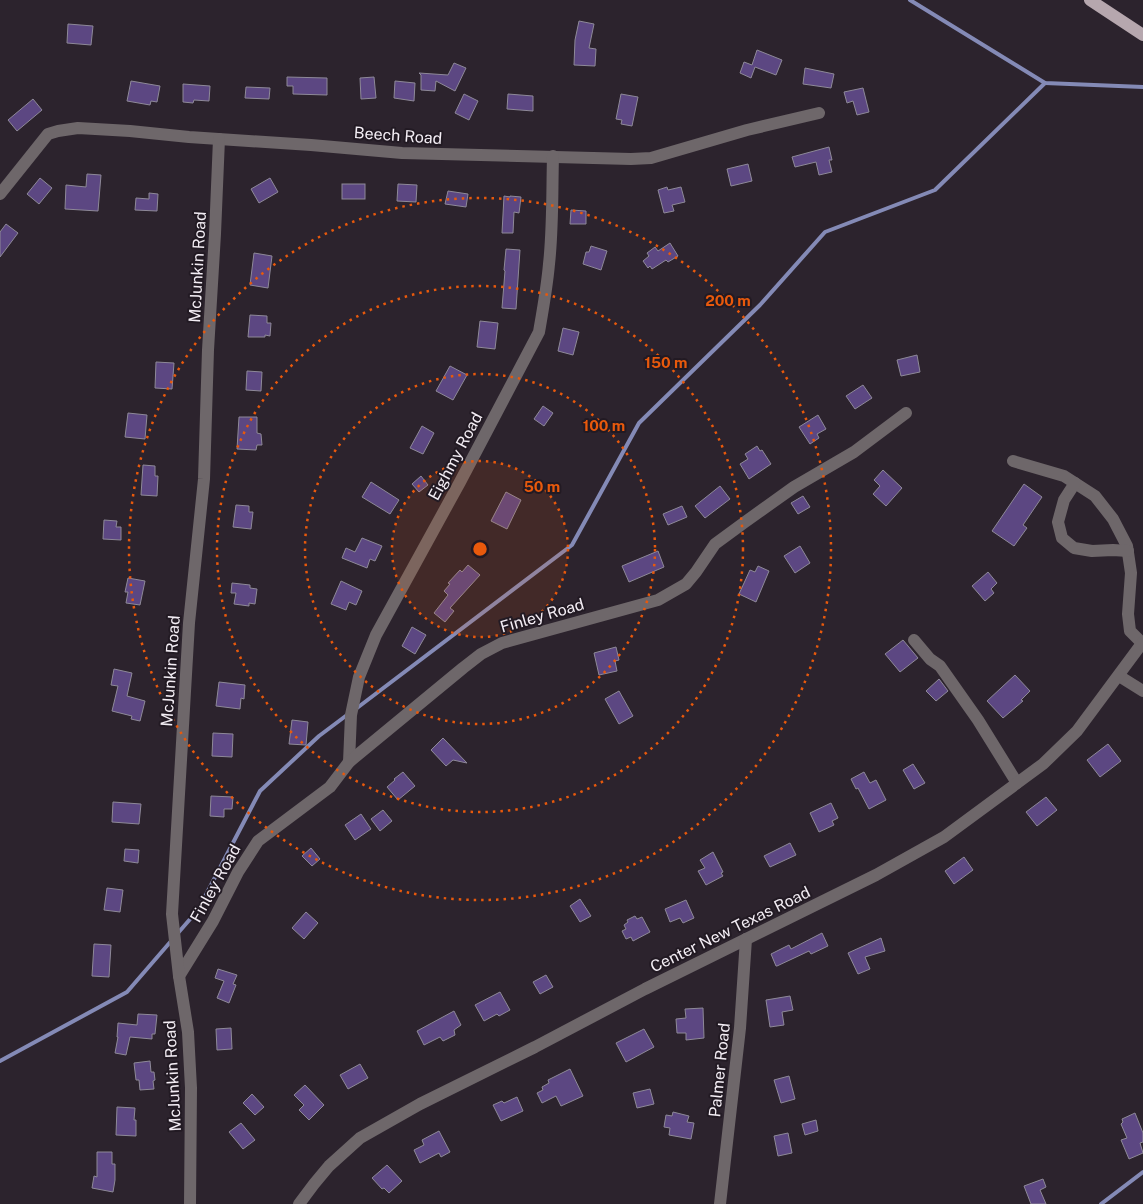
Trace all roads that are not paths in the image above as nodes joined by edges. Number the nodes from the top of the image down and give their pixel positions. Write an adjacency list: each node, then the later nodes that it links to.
1 (1090, 0): 2 (main road)
2 (1143, 35)
3 (818, 114): 5 (street, Beech Road)
4 (220, 139): 5 (street, Beech Road); 6 (street, Beech Road); 18 (street, McJunkin Road)
5 (553, 156): 15 (street, Eighmy Road)
6 (0, 194)
7 (906, 413): 15 (street, Finley Road)
8 (1013, 461): 9 (street)
9 (1075, 483): 10 (street); 10 (street)
10 (1128, 551): 12 (street)
11 (914, 640): 16 (street)
12 (1143, 643): 13 (street, Center New Texas Road)
13 (1119, 676): 14 (street); 16 (street, Center New Texas Road)
14 (1143, 691)
15 (349, 762): 18 (street, Finley Road)
16 (1017, 783): 17 (street, Center New Texas Road)
17 (746, 939): 20 (street, Center New Texas Road); 21 (street, Palmer Road)
18 (179, 976): 19 (street, McJunkin Road)
19 (190, 1204)
20 (299, 1204)
21 (720, 1204)

